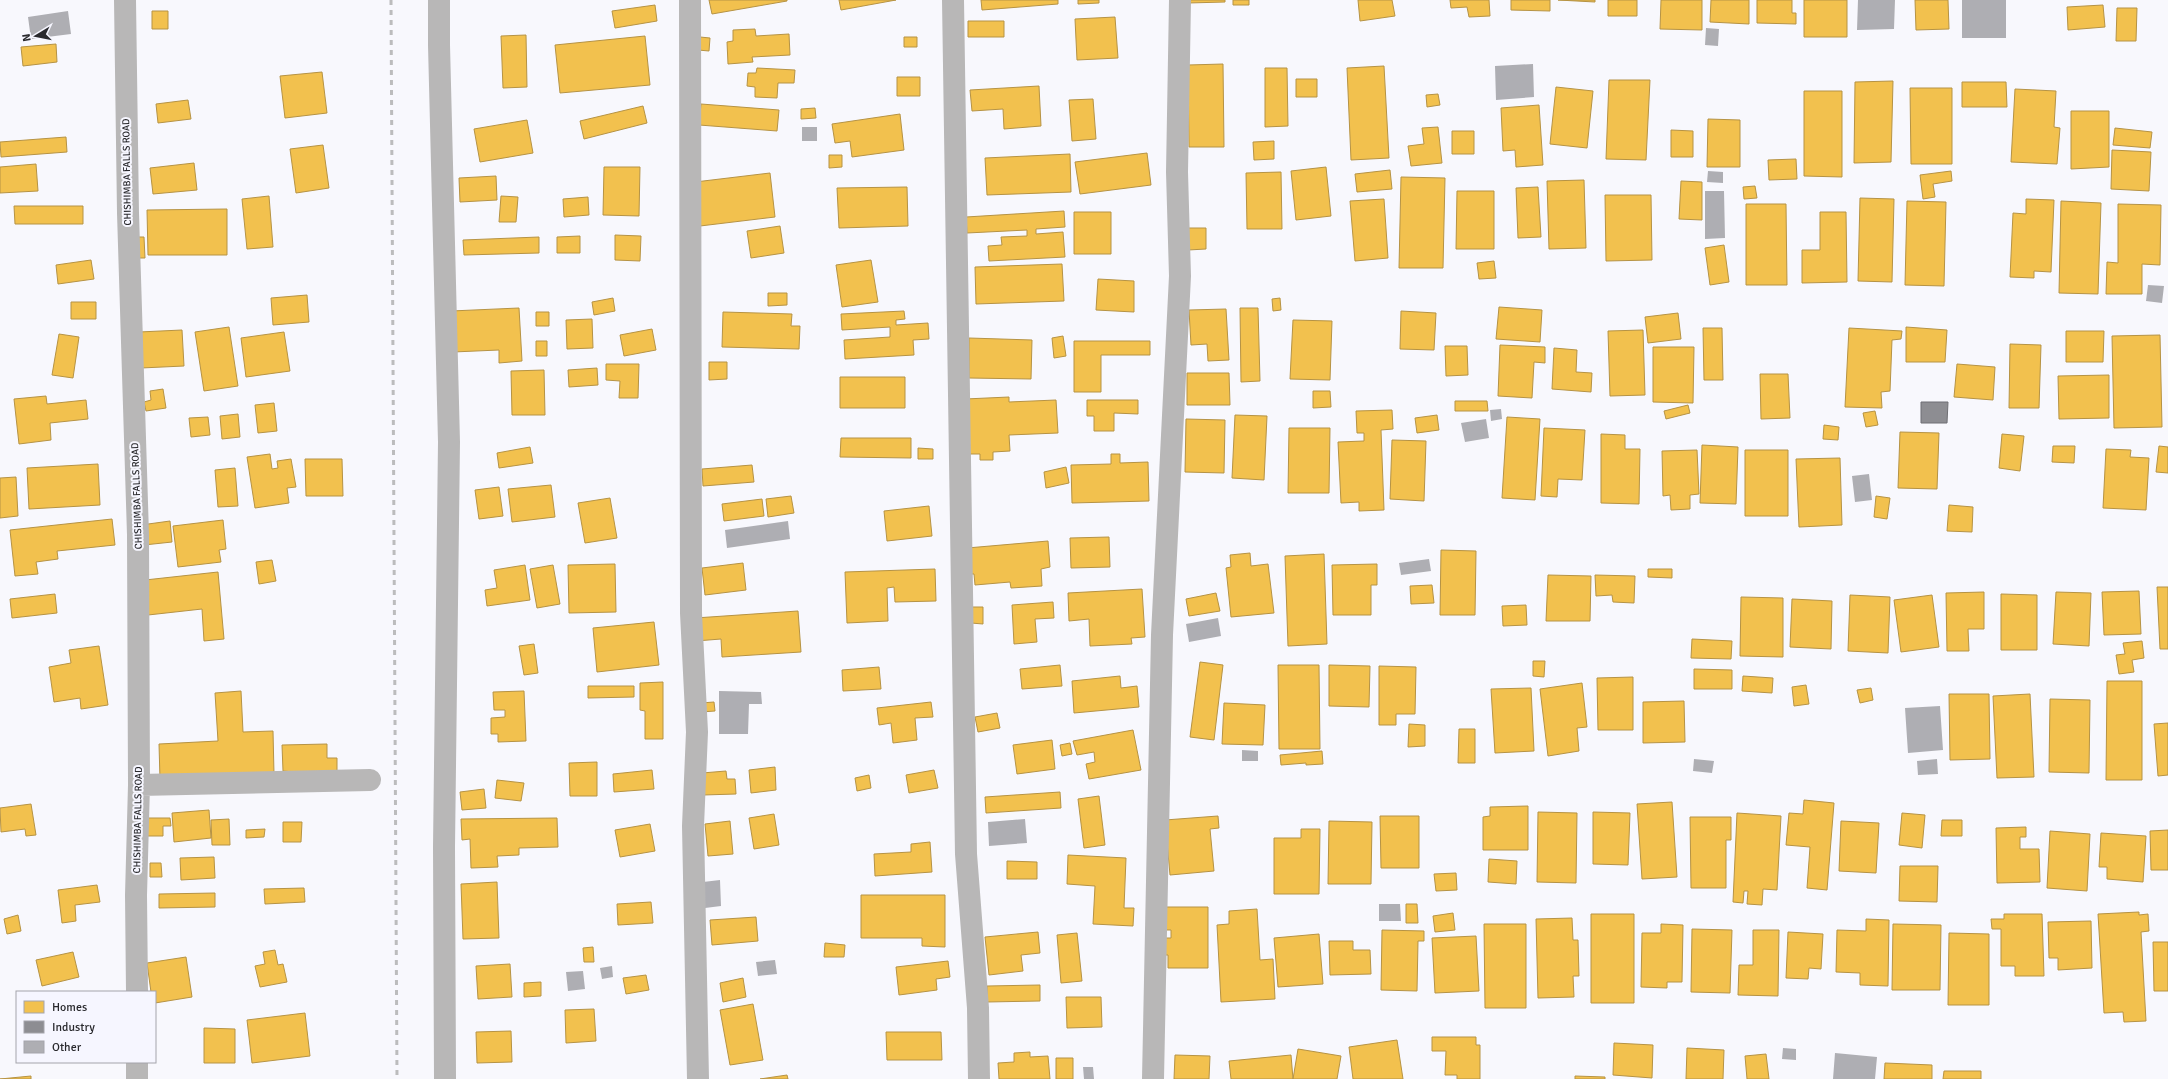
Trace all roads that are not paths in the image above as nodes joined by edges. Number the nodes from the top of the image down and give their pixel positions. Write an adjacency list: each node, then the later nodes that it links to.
1 (124, 0): 7 (street, CHISHIMBA FALLS ROAD)
2 (439, 0): 11 (street)
3 (690, 0): 12 (street)
4 (953, 0): 13 (street)
5 (1180, 0): 14 (street)
6 (370, 780): 7 (street)
7 (140, 785): 8 (street, CHISHIMBA FALLS ROAD)
8 (137, 991)
9 (137, 1063): 10 (street)
10 (137, 1079)
11 (446, 1079)
12 (698, 1079)
13 (979, 1079)
14 (1153, 1079)

